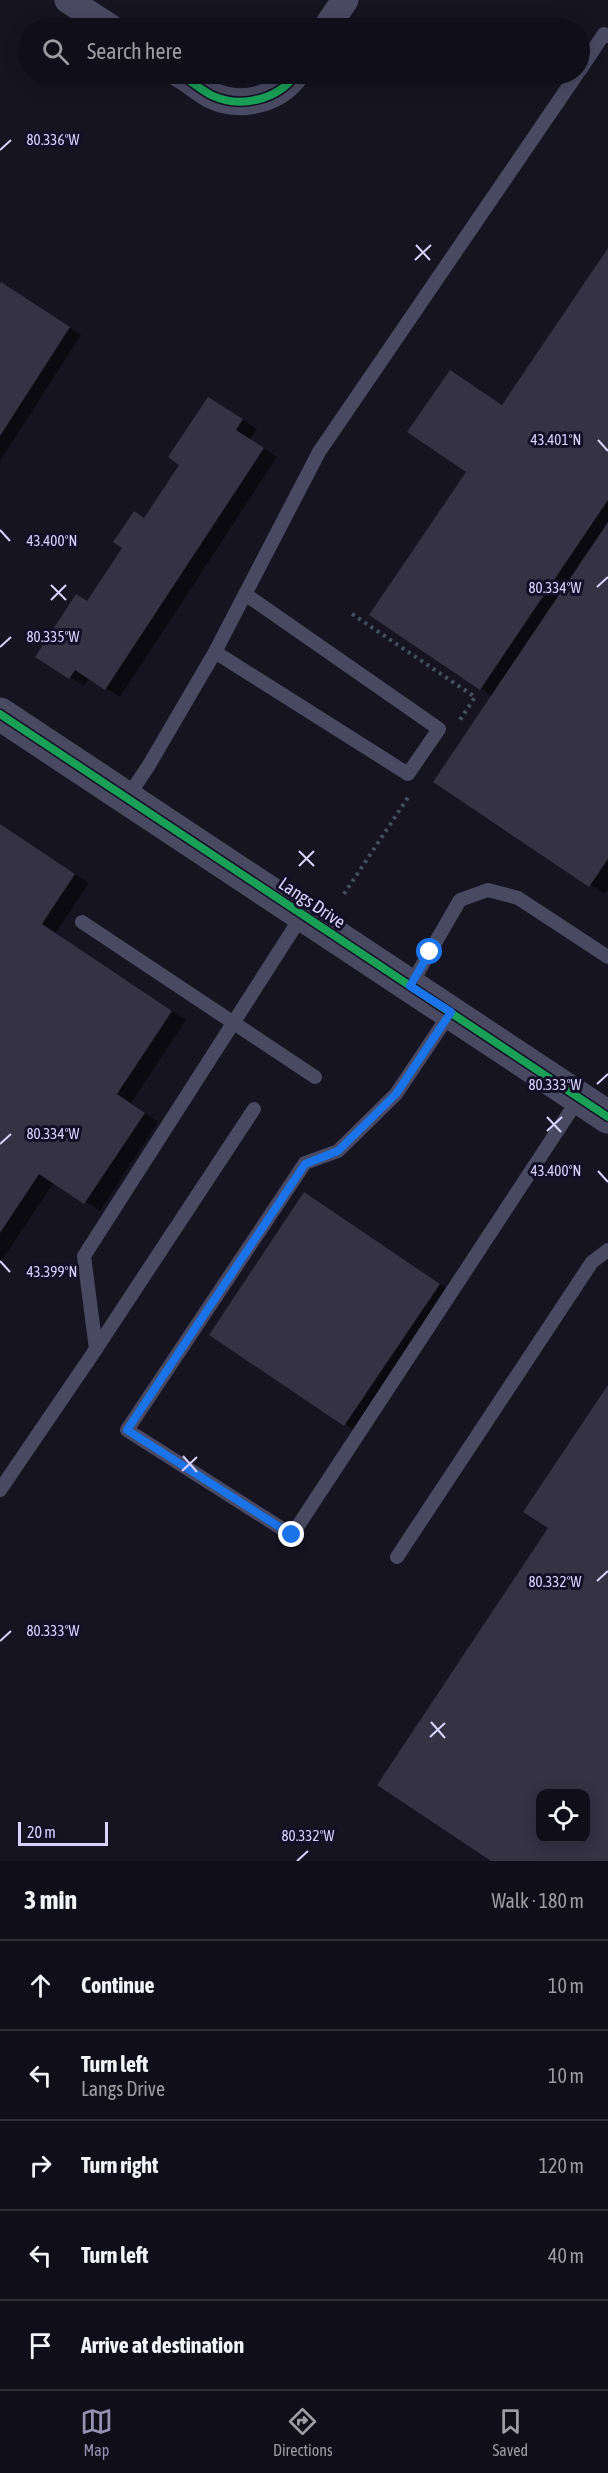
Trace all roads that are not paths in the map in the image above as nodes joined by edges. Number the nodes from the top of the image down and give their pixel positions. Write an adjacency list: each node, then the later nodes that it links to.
1 (68, 0): 3 (street)
2 (345, 0): 4 (street)
3 (96, 18)
4 (333, 18)
5 (608, 36): 6 (lane)
6 (590, 54)
7 (195, 84): 8 (street)
8 (289, 84)
9 (570, 84): 10 (lane)
10 (245, 594): 11 (lane); 11 (lane)
11 (215, 652): 13 (lane)
12 (0, 714): 13 (street, Langs Drive)
13 (127, 798): 14 (street, Langs Drive)
14 (303, 914): 17 (street, Langs Drive); 19 (lane)
15 (82, 922): 19 (lane)
16 (608, 957): 17 (lane)
17 (410, 986): 18 (street, Langs Drive)
18 (451, 1012): 21 (street, Langs Drive); 21 (lane)
19 (234, 1023): 20 (lane); 25 (lane)
20 (315, 1077)
21 (579, 1098): 23 (street, Langs Drive)
22 (254, 1109): 25 (lane)
23 (608, 1117)
24 (608, 1250): 27 (lane)
25 (96, 1349): 26 (lane)
26 (0, 1490)
27 (397, 1557)

